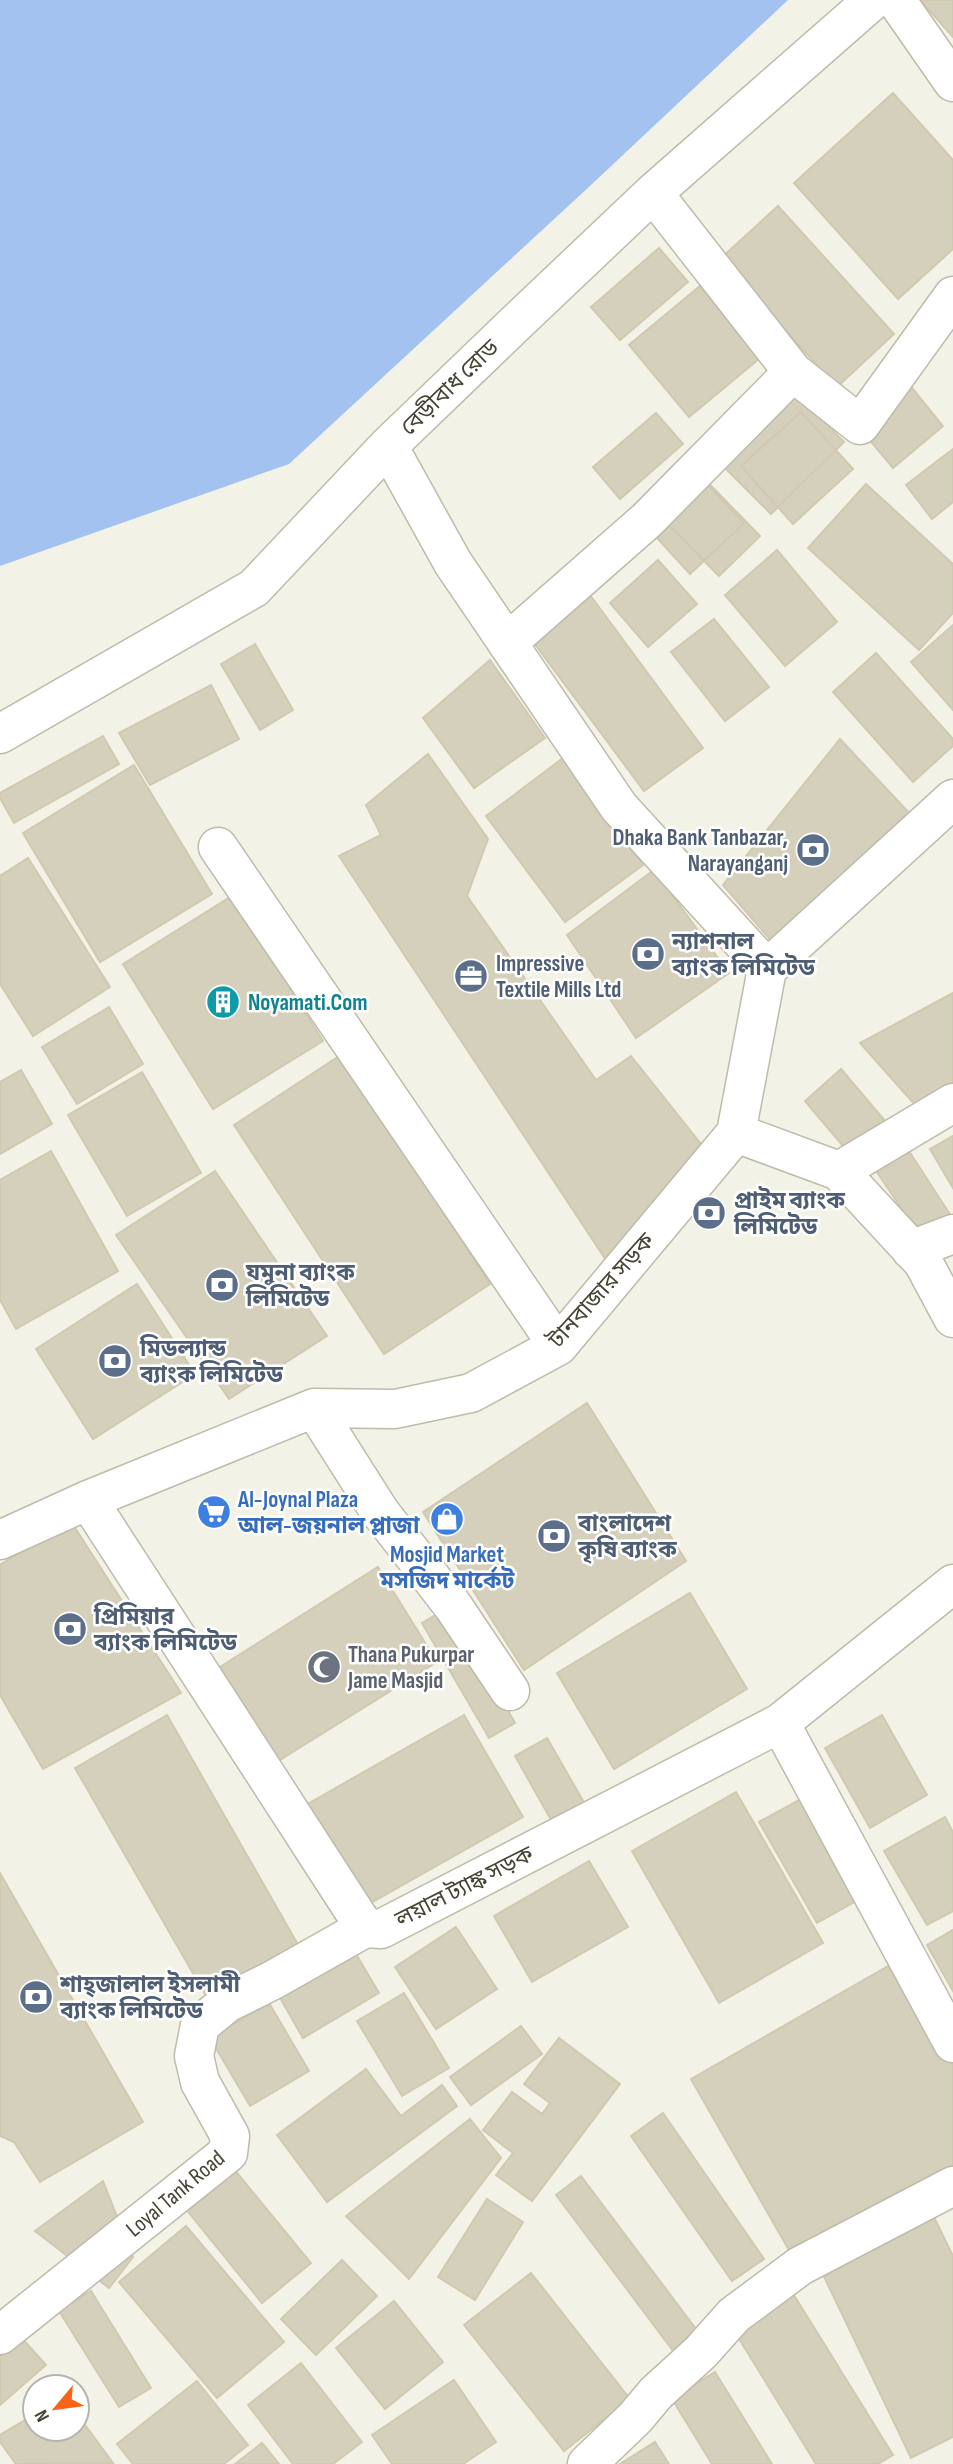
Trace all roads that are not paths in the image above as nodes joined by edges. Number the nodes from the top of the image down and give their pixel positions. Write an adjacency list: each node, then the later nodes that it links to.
1 (873, 0): 4 (street, বেড়ীবাধ রোড)
2 (896, 0): 3 (street)
3 (953, 82)
4 (653, 193): 6 (street); 7 (street, বেড়ীবাধ রোড)
5 (953, 296): 6 (street)
6 (793, 372): 8 (street)
7 (388, 446): 8 (street); 9 (street, বেড়ীবাধ রোড)
8 (507, 643): 12 (street)
9 (0, 734)
10 (953, 799): 12 (street)
11 (218, 847): 19 (street)
12 (766, 970): 14 (street, টানবাজার সড়ক)
13 (953, 1103): 15 (street)
14 (736, 1133): 15 (street); 19 (street, টানবাজার সড়ক)
15 (839, 1171): 17 (street)
16 (953, 1234): 17 (street)
17 (911, 1250): 18 (street)
18 (953, 1318)
19 (558, 1346): 20 (street, টানবাজার সড়ক)
20 (314, 1408): 21 (street, টানবাজার সড়ক); 24 (street)
21 (88, 1500): 22 (street, টানবাজার সড়ক); 26 (street, লয়াল ট্যাঙ্ক সড়ক)
22 (0, 1540)
23 (953, 1584): 25 (street, লয়াল ট্যাঙ্ক সড়ক)
24 (510, 1691)
25 (780, 1723): 26 (street, লয়াল ট্যাঙ্ক সড়ক); 27 (street)
26 (365, 1928): 29 (street, Loyal Tank Road)
27 (953, 2043)
28 (953, 2186): 30 (street)
29 (0, 2335)
30 (587, 2464)

